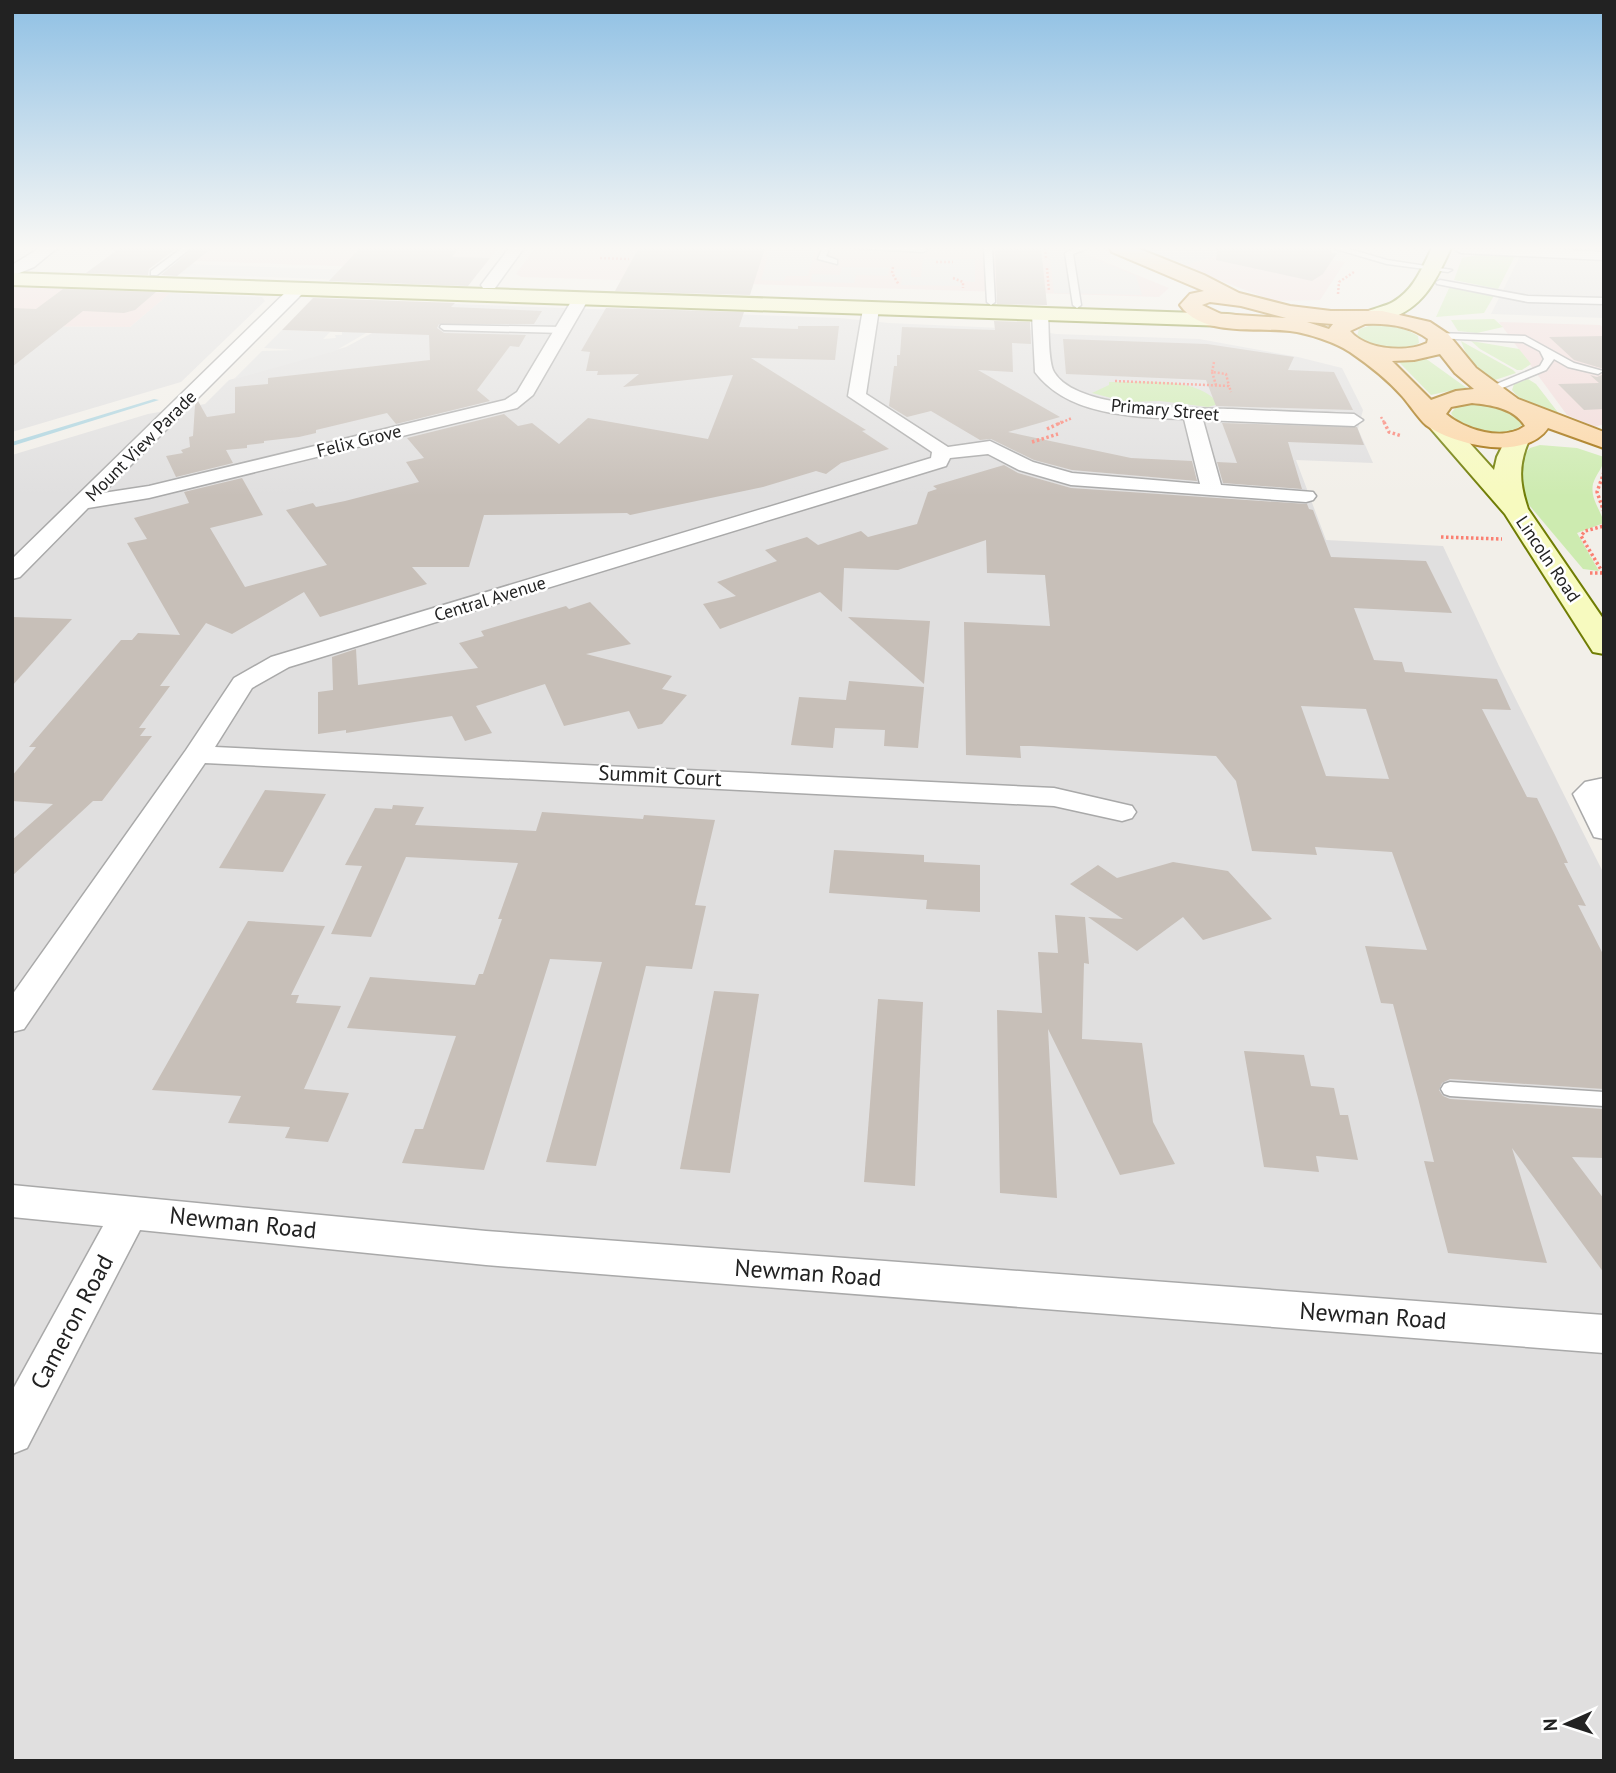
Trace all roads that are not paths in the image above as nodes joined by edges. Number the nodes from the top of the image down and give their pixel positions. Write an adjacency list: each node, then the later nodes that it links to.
1 (563, 330): 27 (street, Felix Grove)
2 (256, 331): 27 (street, Mount View Parade)
3 (867, 331): 24 (street)
4 (1041, 331): 18 (street, Primary Street)
5 (1311, 331): 10 (main road)
6 (1340, 331): 10 (main road)
7 (1426, 331): 9 (main road)
8 (1433, 331): 9 (main road)
9 (1437, 336): 10 (main road); 11 (lane); 16 (main road)
10 (1353, 344): 20 (main road)
11 (1544, 349): 12 (lane); 13 (lane)
12 (1543, 368): 13 (lane); 16 (lane)
13 (1577, 368): 14 (lane); 15 (lane)
14 (1598, 371)
15 (1603, 382)
16 (1490, 390): 17 (main road)
17 (1520, 408): 20 (main road); 21 (main road); 22 (main road)
18 (1192, 414): 19 (street, Primary Street); 25 (street)
19 (1354, 420)
20 (1437, 421): 21 (main road); 28 (main road, Lincoln Road)
21 (1519, 437): 23 (main road); 28 (main road, Lincoln Road)
22 (1604, 441)
23 (1604, 451)
24 (943, 453): 25 (street); 34 (street, Central Avenue)
25 (1212, 491): 26 (street)
26 (1306, 496)
27 (82, 503): 29 (street, Mount View Parade)
28 (1515, 509): 32 (main road, Lincoln Road)
29 (58, 526): 30 (street); 31 (street, Mount View Parade)
30 (12, 542)
31 (12, 572)
32 (1593, 611): 33 (main road, Lincoln Road)
33 (1604, 645)
34 (197, 754): 36 (street, Summit Court); 38 (street, Central Avenue)
35 (1604, 787): 37 (street)
36 (1122, 811)
37 (1604, 830)
38 (12, 1020)
39 (1450, 1089): 40 (lane)
40 (1604, 1099)
41 (12, 1201): 42 (street, Newman Road)
42 (131, 1211): 43 (street, Newman Road); 44 (street, Cameron Road)
43 (1604, 1334)
44 (12, 1433)

